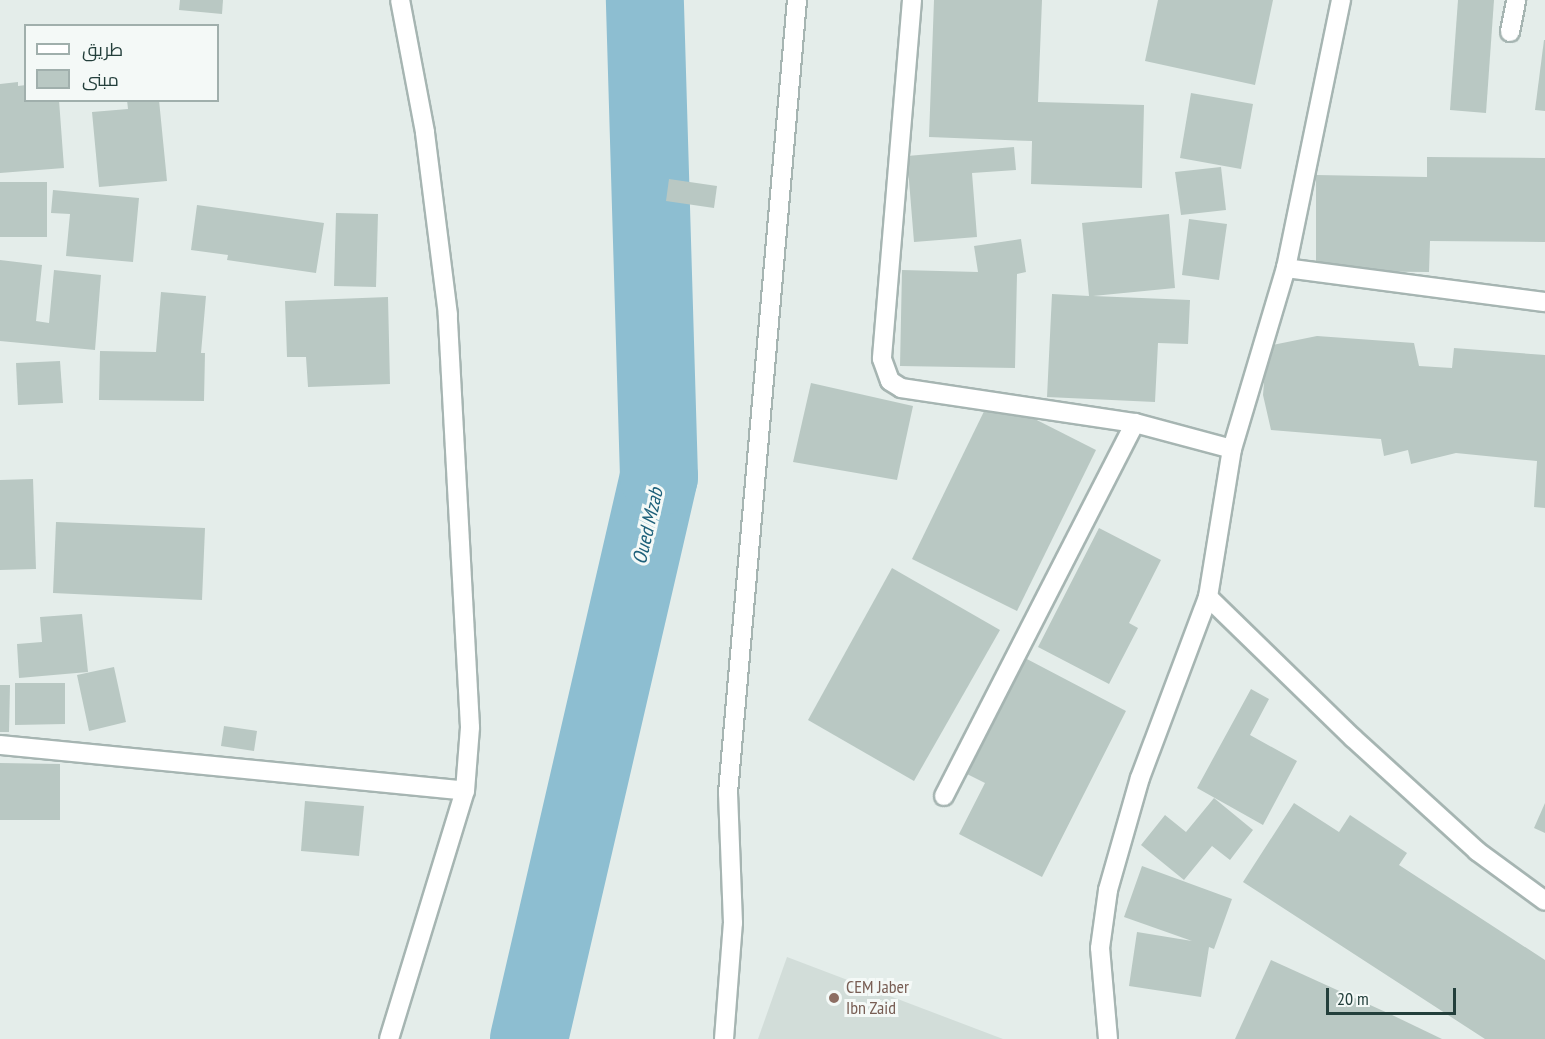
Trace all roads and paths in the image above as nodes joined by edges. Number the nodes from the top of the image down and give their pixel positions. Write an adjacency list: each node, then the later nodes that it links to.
1 (400, 0): 13 (street)
2 (797, 0): 17 (street)
3 (912, 0): 9 (street)
4 (1341, 0): 7 (street)
5 (1516, 0): 6 (street)
6 (1510, 32)
7 (1286, 268): 8 (street); 10 (street)
8 (1545, 302)
9 (1135, 423): 10 (street); 14 (street)
10 (1232, 449): 11 (street)
11 (1208, 597): 15 (street); 18 (street)
12 (0, 745): 13 (street)
13 (465, 791): 16 (street)
14 (944, 796)
15 (1545, 901)
16 (389, 1039)
17 (724, 1039)
18 (1108, 1039)

